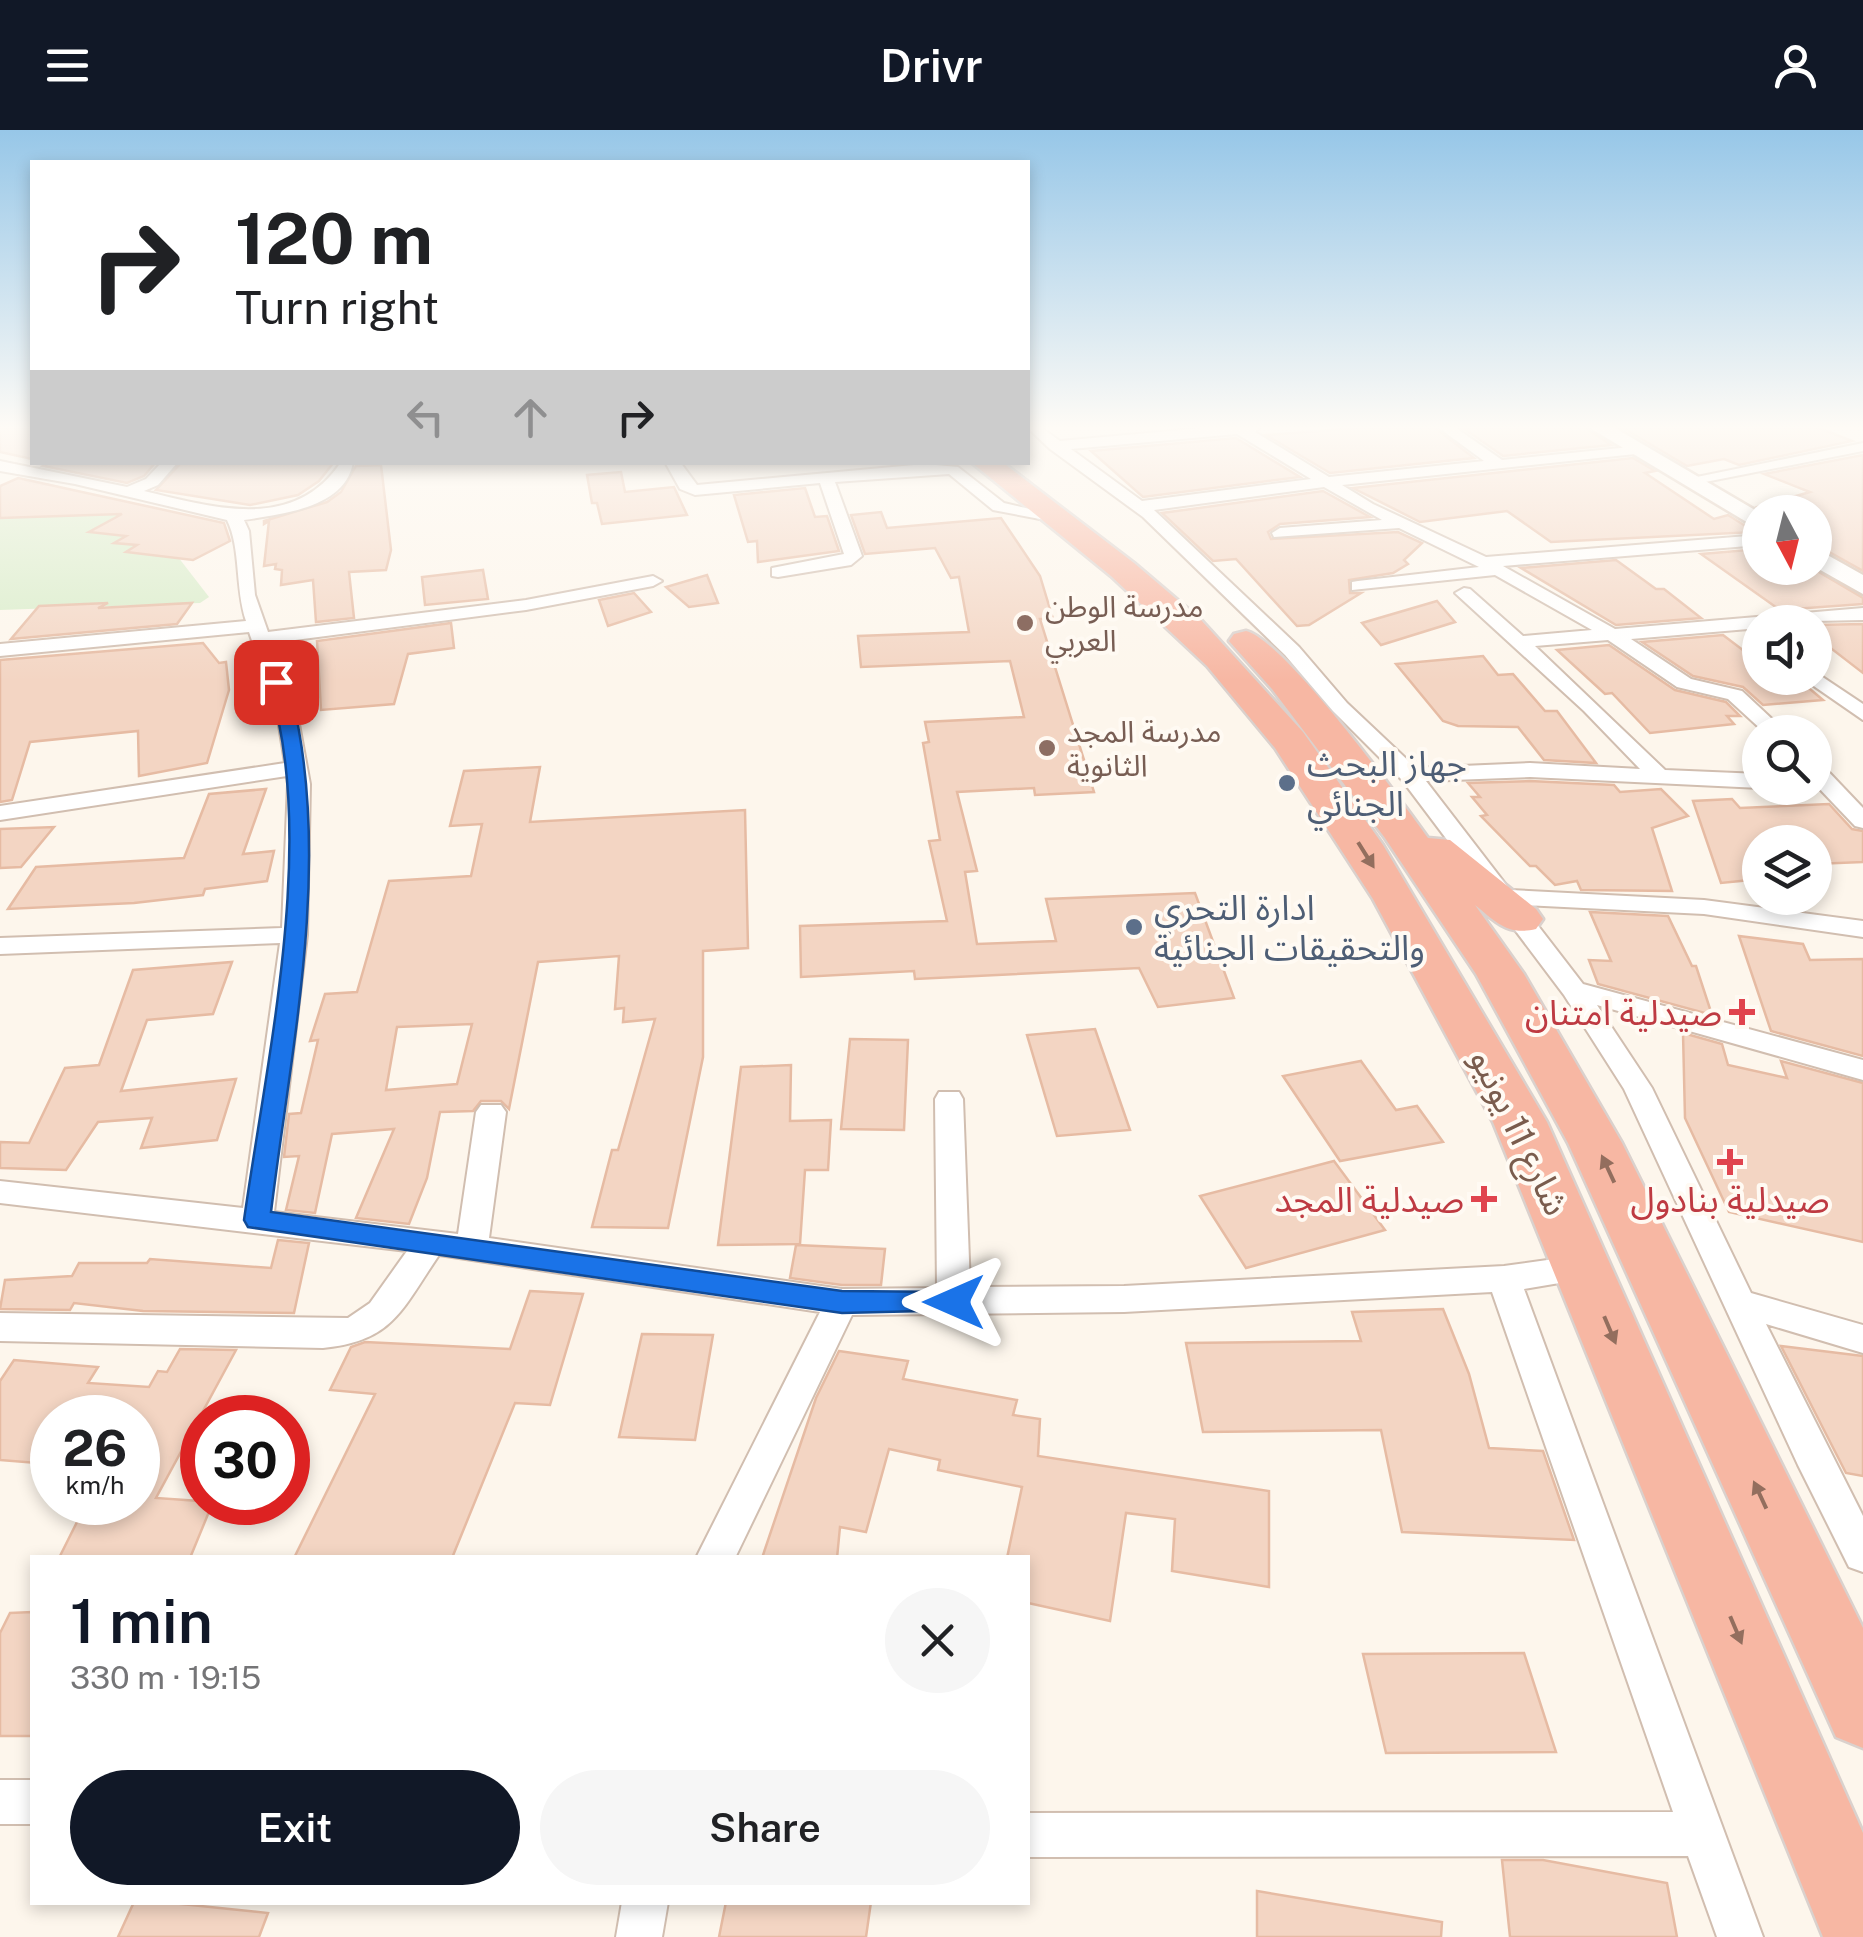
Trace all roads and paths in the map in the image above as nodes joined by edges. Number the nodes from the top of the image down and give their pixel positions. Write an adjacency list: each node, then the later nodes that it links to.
1 (218, 512): 9 (street)
2 (254, 512): 9 (street)
3 (838, 512): 16 (street)
4 (1033, 512): 10 (street)
5 (1050, 512): 10 (highway, شارع 11 يونيو)
6 (1103, 512): 36 (highway, شارع 11 يونيو)
7 (1146, 512): 36 (street)
8 (1377, 512): 11 (street)
9 (234, 516): 25 (street)
10 (1056, 517): 52 (highway, شارع 11 يونيو, one-way to 52)
11 (1404, 524): 12 (street); 14 (street)
12 (1280, 533)
13 (1742, 542): 14 (street)
14 (1490, 566): 18 (street); 24 (street)
15 (1832, 567): 19 (main road)
16 (778, 572)
17 (654, 581): 25 (street)
18 (1358, 586)
19 (1863, 586)
20 (1464, 593): 26 (street)
21 (1863, 614): 22 (street)
22 (1832, 616)
23 (1742, 623): 24 (street)
24 (1608, 632): 26 (street); 30 (street)
25 (257, 633): 27 (street); 31 (street)
26 (1520, 642): 32 (street)
27 (0, 650)
28 (1832, 691): 29 (street)
29 (1863, 714)
30 (1757, 715)
31 (296, 768): 38 (street); 42 (street)
32 (1658, 775): 33 (street); 36 (street)
33 (1742, 780)
34 (1832, 783): 35 (street)
35 (1863, 788)
36 (1395, 789): 40 (highway); 61 (highway, شارع 11 يونيو, one-way to 36)
37 (1832, 792): 39 (street)
38 (0, 813)
39 (1863, 821)
40 (1512, 908): 41 (street); 44 (street)
41 (1863, 929)
42 (294, 935): 43 (street); 49 (street)
43 (0, 946)
44 (1574, 990): 45 (street); 56 (street)
45 (1863, 1070)
46 (950, 1099): 55 (street)
47 (490, 1112): 51 (street)
48 (0, 1192): 49 (street)
49 (257, 1220): 50 (street)
50 (431, 1242): 51 (street); 57 (street)
51 (472, 1249): 54 (street)
52 (1583, 1268): 53 (street); 67 (highway, شارع 11 يونيو, one-way to 67)
53 (1504, 1279): 55 (street); 64 (street)
54 (842, 1302): 55 (street); 60 (street)
55 (954, 1302)
56 (1740, 1304): 58 (street); 59 (street)
57 (0, 1327)
58 (1863, 1339)
59 (1863, 1554)
60 (716, 1555)
61 (1863, 1710)
62 (0, 1802): 63 (street)
63 (30, 1802)
64 (1705, 1834): 65 (street); 69 (street)
65 (1030, 1835)
66 (643, 1905): 68 (street)
67 (1861, 1921)
68 (638, 1937)
69 (1740, 1937)

